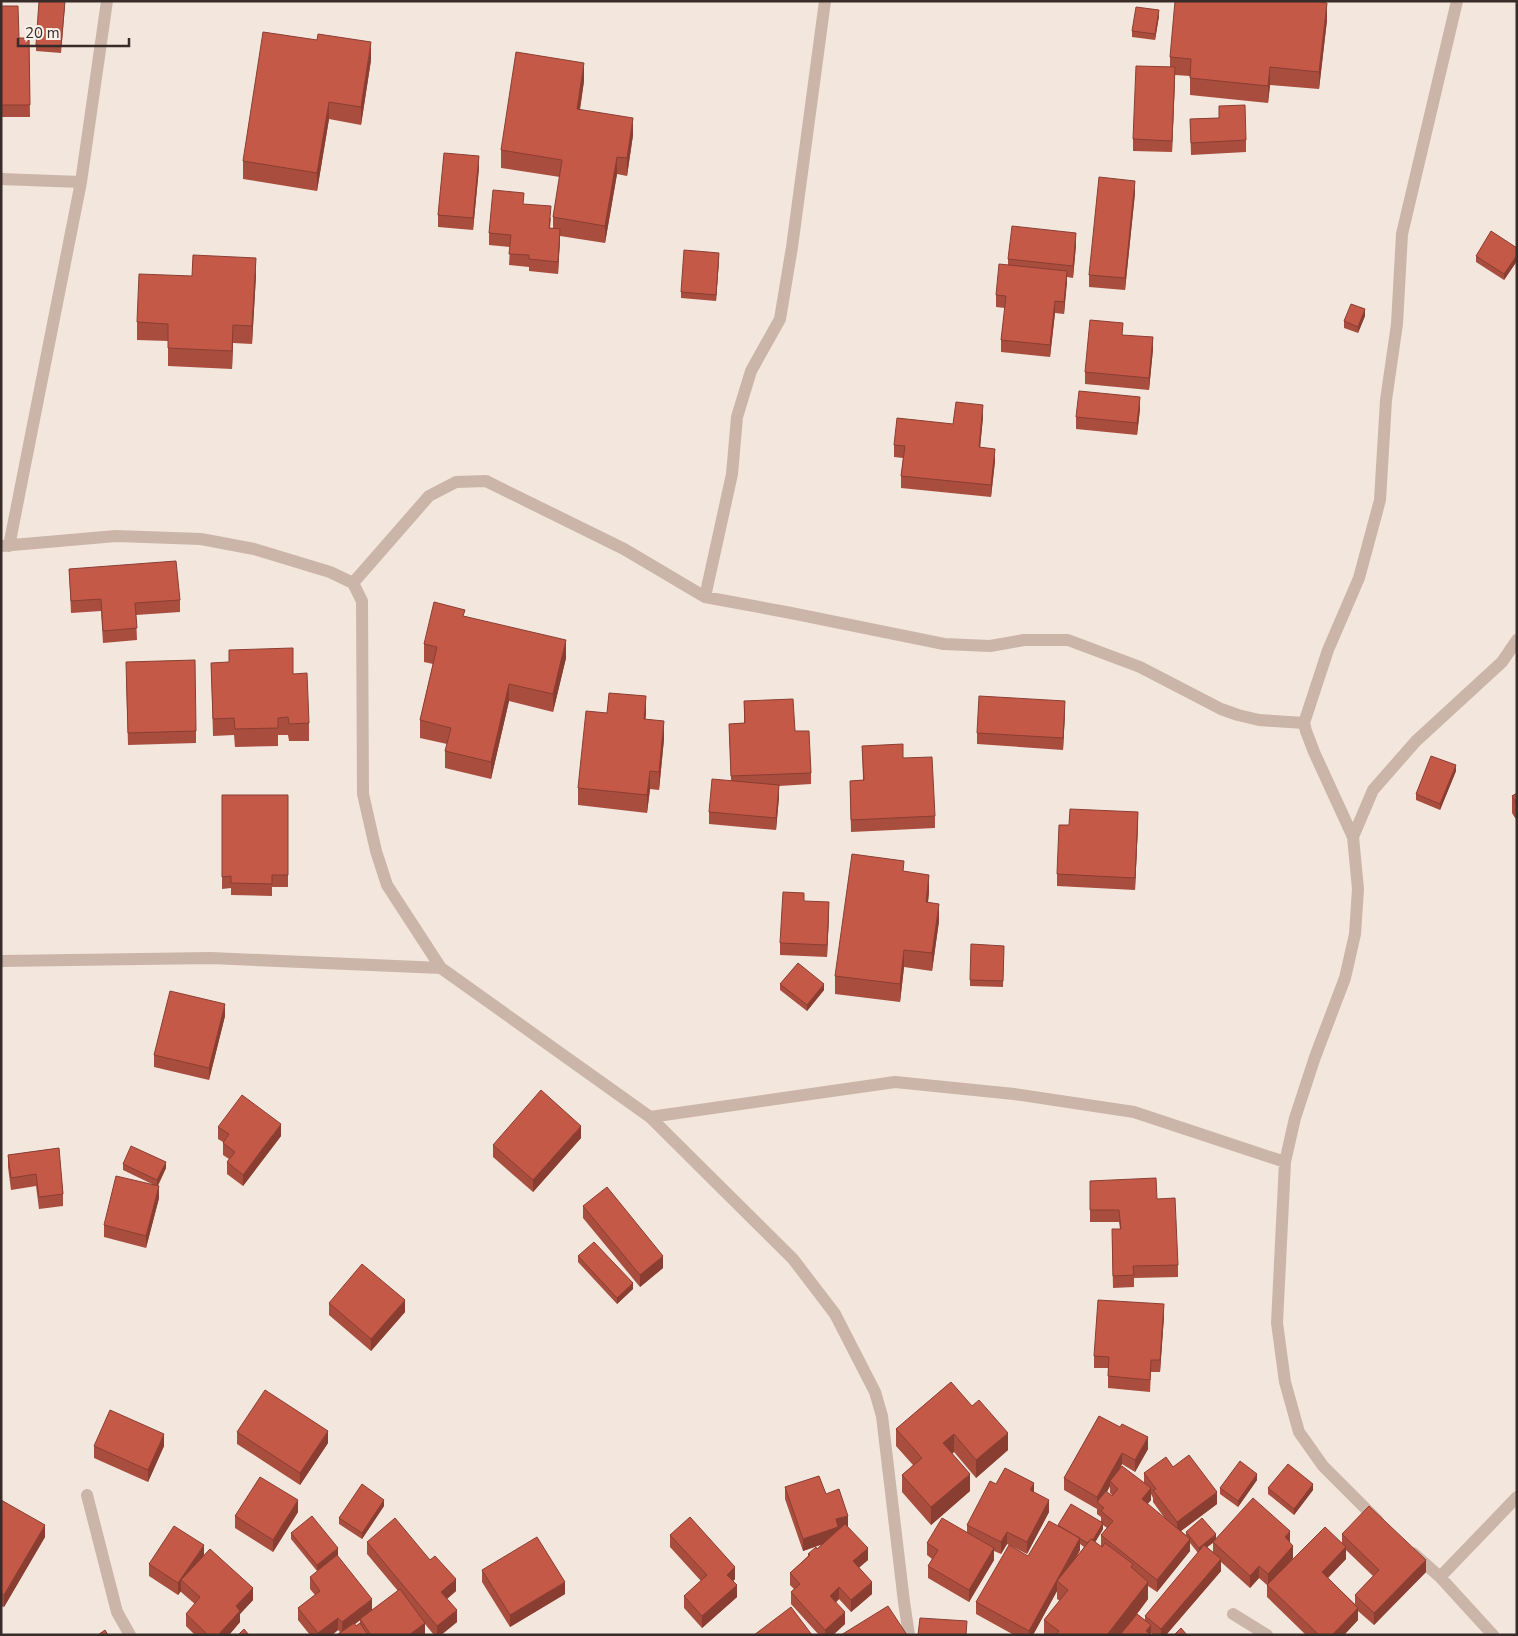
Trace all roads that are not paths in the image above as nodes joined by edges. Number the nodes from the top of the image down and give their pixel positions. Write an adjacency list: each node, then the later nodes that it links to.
1 (107, 1): 5 (street)
2 (825, 1): 8 (street)
3 (1457, 1): 10 (street)
4 (1, 179): 5 (street)
5 (81, 182): 6 (street)
6 (5, 546): 7 (street)
7 (353, 582): 8 (street); 13 (street)
8 (705, 598): 10 (street)
9 (1517, 640): 11 (street)
10 (1304, 723): 11 (street)
11 (1353, 837): 15 (street)
12 (1, 961): 13 (street)
13 (441, 968): 14 (street)
14 (650, 1117): 15 (street); 23 (street)
15 (1285, 1162): 18 (street)
16 (87, 1495): 22 (street)
17 (1517, 1498): 20 (street)
18 (1388, 1530)
19 (1403, 1544): 20 (street)
20 (1440, 1577): 25 (street)
21 (1233, 1614): 24 (street)
22 (130, 1635)
23 (910, 1635)
24 (1267, 1635)
25 (1494, 1635)

